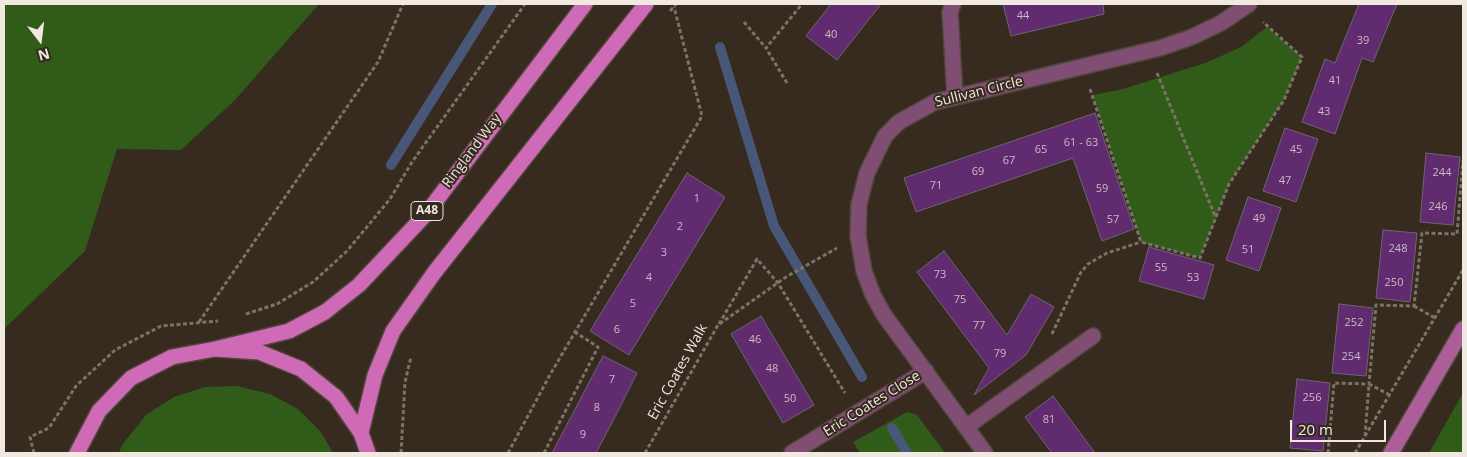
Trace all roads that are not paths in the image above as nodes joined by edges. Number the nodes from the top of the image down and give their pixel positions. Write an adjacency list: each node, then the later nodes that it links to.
1 (585, 4): 8 (main road, Ringland Way / A48)
2 (646, 4): 11 (main road)
3 (952, 4): 5 (street)
4 (1249, 4): 5 (street, Sullivan Circle)
5 (955, 97): 9 (street, Sullivan Circle)
6 (1463, 329): 16 (street)
7 (1093, 336): 10 (street)
8 (215, 349): 11 (main road, Ringland Way / A48); 12 (main road, Ringland Way / A48)
9 (926, 371): 10 (street, Sullivan Circle); 14 (street, Eric Coates Close)
10 (966, 427): 15 (street, Sullivan Circle)
11 (361, 433): 13 (main road, Ringland Way / A48)
12 (75, 452)
13 (368, 453)
14 (792, 453)
15 (985, 453)
16 (1391, 453)

